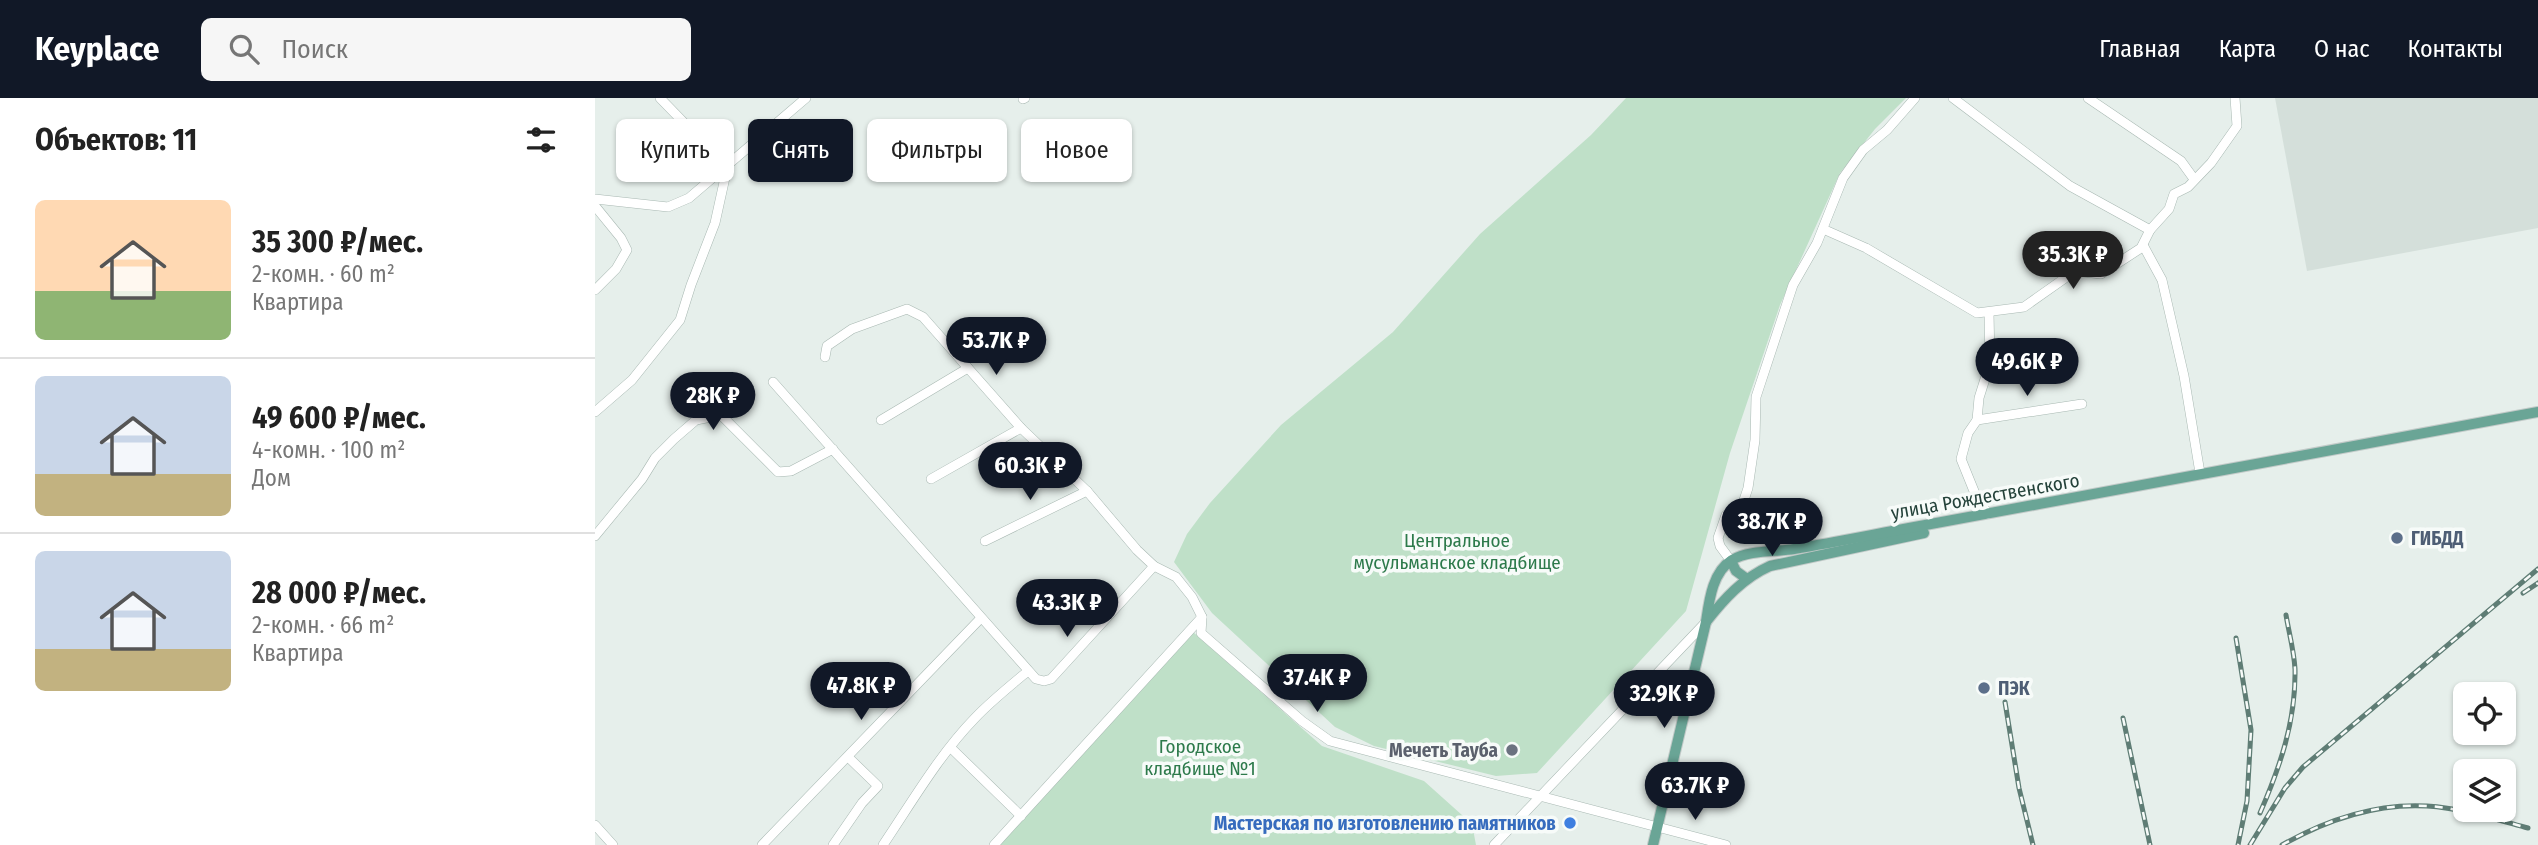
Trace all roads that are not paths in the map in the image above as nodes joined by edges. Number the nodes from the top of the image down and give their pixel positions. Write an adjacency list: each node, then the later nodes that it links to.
1 (660, 98): 7 (street)
2 (806, 98): 8 (street)
3 (1915, 98): 14 (street)
4 (1953, 98): 15 (street)
5 (2088, 98): 9 (street)
6 (2235, 98): 9 (street)
7 (681, 119)
8 (734, 159)
9 (2194, 179): 15 (street)
10 (707, 182): 12 (street)
11 (723, 182): 23 (street)
12 (595, 199)
13 (595, 206): 17 (street)
14 (1823, 229): 18 (street); 37 (street)
15 (2150, 230): 16 (street)
16 (2143, 245): 18 (street); 29 (street)
17 (595, 290)
18 (1989, 312): 26 (street)
19 (825, 357): 20 (street)
20 (968, 368): 25 (street); 27 (street)
21 (773, 382): 28 (street)
22 (2082, 404): 26 (street)
23 (595, 412)
24 (2538, 412): 29 (main road, улица Рождественского)
25 (881, 420)
26 (1976, 420): 33 (street)
27 (1021, 428): 30 (street); 31 (street)
28 (833, 449): 34 (street); 41 (street)
29 (2200, 473): 32 (main road, улица Рождественского)
30 (931, 479)
31 (1087, 491): 35 (street); 38 (street)
32 (2025, 509): 33 (main road, улица Рождественского); 39 (main road)
33 (1989, 514): 36 (main road, улица Рождественского)
34 (595, 536)
35 (985, 541)
36 (1748, 555): 37 (main road, улица Рождественского); 39 (main road)
37 (1731, 561): 39 (main road); 42 (main road)
38 (1154, 566): 40 (street); 43 (street)
39 (1752, 576): 42 (main road)
40 (1202, 617): 46 (street); 47 (street)
41 (981, 618): 43 (street); 45 (street)
42 (1706, 622): 46 (street); 49 (main road)
43 (1028, 671): 44 (street)
44 (951, 748): 47 (street); 53 (street)
45 (848, 757): 51 (street); 52 (street)
46 (1539, 796): 49 (street); 55 (street)
47 (1021, 816): 54 (street)
48 (595, 825): 50 (street)
49 (1657, 827): 56 (main road); 57 (street)
50 (613, 845)
51 (762, 845)
52 (834, 845)
53 (883, 845)
54 (994, 845)
55 (1494, 845)
56 (1653, 845)
57 (1726, 845)

